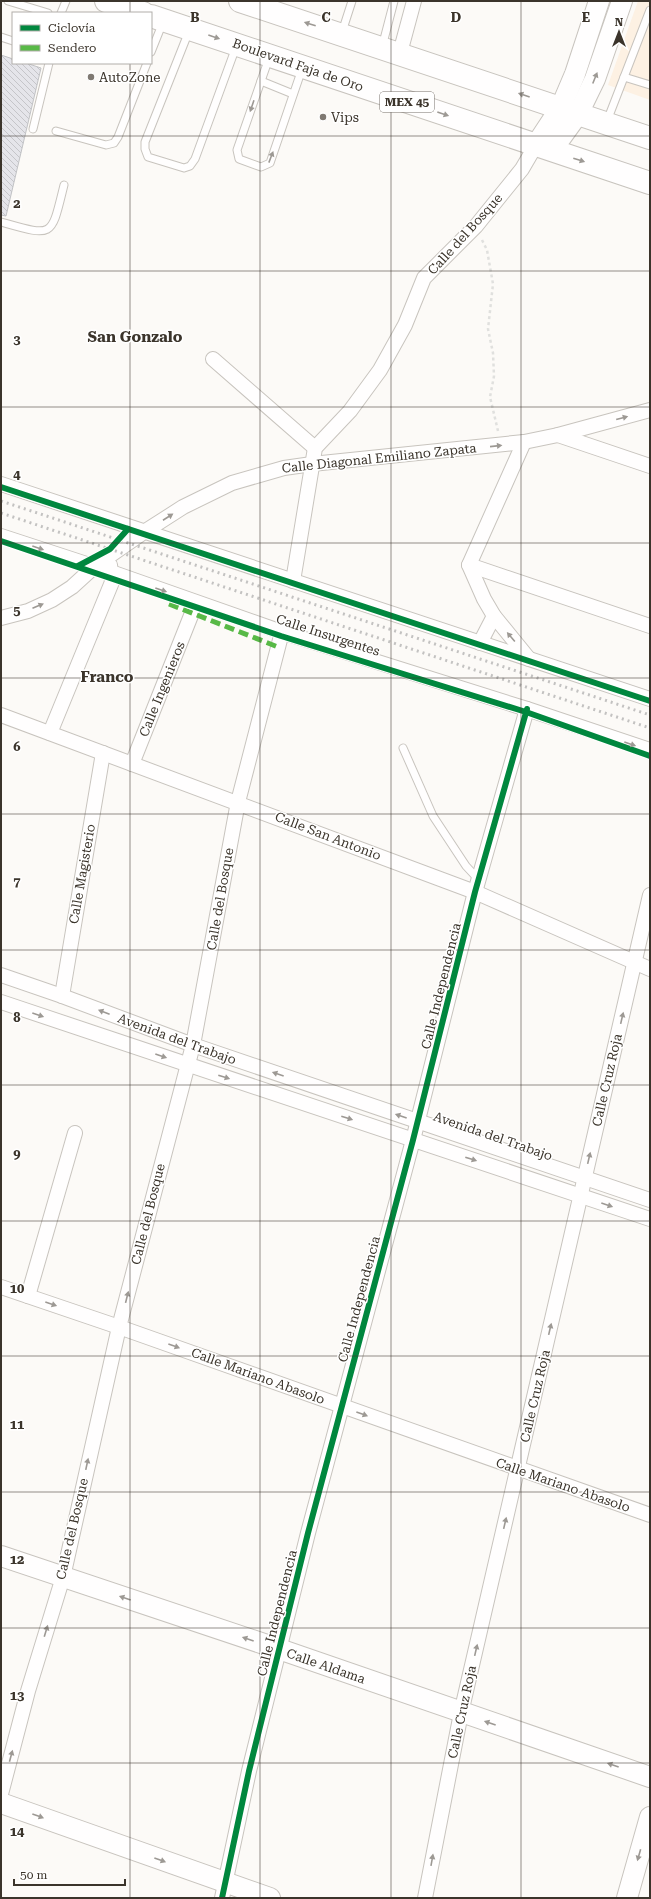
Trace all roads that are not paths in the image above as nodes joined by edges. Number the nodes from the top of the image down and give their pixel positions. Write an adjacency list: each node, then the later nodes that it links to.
1 (8, 1): 10 (lane)
2 (66, 1): 13 (lane)
3 (106, 1): 14 (main road)
4 (240, 1): 17 (main road, one-way to 4)
5 (352, 1): 17 (lane)
6 (394, 1): 22 (lane)
7 (414, 1): 22 (street)
8 (599, 1): 31 (street)
9 (622, 1): 31 (street, one-way to 9)
10 (30, 10): 12 (lane)
11 (650, 10): 27 (lane)
12 (42, 12)
13 (61, 12)
14 (140, 12)
15 (160, 12): 16 (main road, Boulevard Faja de Oro / MEX 45); 21 (lane)
16 (190, 29): 20 (main road, Boulevard Faja de Oro / MEX 45, one-way to 20); 20 (lane)
17 (341, 34): 22 (main road)
18 (1, 37): 19 (lane)
19 (12, 41)
20 (237, 45): 23 (main road, Boulevard Faja de Oro / MEX 45)
21 (152, 47)
22 (391, 50): 31 (main road, one-way to 22)
23 (269, 56): 26 (main road, Boulevard Faja de Oro / MEX 45); 28 (lane)
24 (49, 64): 33 (lane)
25 (147, 64): 34 (lane)
26 (302, 67): 30 (lane); 36 (main road, Boulevard Faja de Oro / MEX 45, one-way to 36)
27 (624, 77): 29 (lane); 32 (lane)
28 (261, 81): 30 (lane); 30 (lane, one-way to 30)
29 (650, 85)
30 (293, 94)
31 (570, 110): 32 (main road); 36 (street)
32 (606, 123): 35 (main road)
33 (33, 129)
34 (56, 131)
35 (650, 138)
36 (544, 147): 37 (main road, Boulevard Faja de Oro / MEX 45, one-way to 37); 44 (street, Calle del Bosque)
37 (650, 183)
38 (64, 185): 39 (lane)
39 (1, 222)
40 (212, 359): 44 (street)
41 (650, 410): 42 (street, Calle Diagonal Emiliano Zapata, one-way to 41)
42 (558, 435): 43 (street, Calle Diagonal Emiliano Zapata); 46 (street)
43 (524, 442): 45 (street, Calle Diagonal Emiliano Zapata, one-way to 43); 51 (street)
44 (315, 448): 45 (street)
45 (312, 464): 48 (street, Calle Diagonal Emiliano Zapata, one-way to 45); 54 (street)
46 (650, 466)
47 (1, 484): 48 (street)
48 (144, 532): 50 (street, Calle Diagonal Emiliano Zapata); 54 (street)
49 (1, 536): 52 (street, Calle Insurgentes, one-way to 52)
50 (109, 557): 52 (street, Calle Diagonal Emiliano Zapata); 53 (street)
51 (469, 565): 56 (street); 58 (street)
52 (95, 566): 53 (street, Calle Insurgentes); 57 (street, Calle Diagonal Emiliano Zapata, one-way to 52)
53 (112, 577): 59 (street, Calle Insurgentes, one-way to 59); 65 (street)
54 (293, 581): 60 (street)
55 (192, 613): 69 (street, Calle Ingenieros)
56 (494, 616): 60 (street); 61 (street, one-way to 56)
57 (1, 618)
58 (650, 626)
59 (282, 632): 63 (street, Calle Insurgentes); 70 (street, Calle del Bosque)
60 (480, 643): 61 (street)
61 (529, 659): 62 (street)
62 (650, 699)
63 (527, 709): 67 (street, Calle Insurgentes, one-way to 67); 71 (street, Calle Independencia)
64 (1, 714): 65 (street, Calle San Antonio)
65 (50, 733): 68 (street, Calle San Antonio)
66 (403, 748): 71 (lane)
67 (650, 750)
68 (103, 753): 69 (street, Calle San Antonio); 76 (street, Calle Magisterio)
69 (132, 764): 70 (street, Calle San Antonio)
70 (238, 802): 71 (street, Calle San Antonio); 78 (street, Calle del Bosque)
71 (477, 886): 73 (street, Calle San Antonio); 80 (street, Calle Independencia)
72 (650, 895): 73 (street, Calle Cruz Roja)
73 (635, 962): 74 (street, Calle San Antonio); 83 (street, Calle Cruz Roja, one-way to 73)
74 (650, 969)
75 (1, 975): 76 (street, Avenida del Trabajo)
76 (62, 996): 78 (street, Avenida del Trabajo, one-way to 76)
77 (1, 1002): 79 (street, Avenida del Trabajo, one-way to 79)
78 (193, 1045): 79 (street, Calle del Bosque); 80 (street, Avenida del Trabajo, one-way to 78)
79 (187, 1065): 82 (street, Avenida del Trabajo, one-way to 82); 89 (street, Calle del Bosque, one-way to 79)
80 (418, 1122): 82 (street, Calle Independencia); 83 (street, Avenida del Trabajo)
81 (75, 1133): 88 (street)
82 (413, 1140): 84 (street, Avenida del Trabajo, one-way to 84); 90 (street, Calle Independencia)
83 (585, 1178): 84 (street, Calle Cruz Roja); 85 (street, Avenida del Trabajo)
84 (581, 1196): 86 (street, Avenida del Trabajo, one-way to 86); 91 (street, Calle Cruz Roja, one-way to 84)
85 (650, 1200)
86 (650, 1220)
87 (1, 1286): 88 (street, Calle Mariano Abasolo)
88 (28, 1296): 89 (street, Calle Mariano Abasolo, one-way to 89)
89 (119, 1327): 90 (street, Calle Mariano Abasolo, one-way to 90); 94 (street, Calle del Bosque, one-way to 89)
90 (342, 1406): 91 (street, Calle Mariano Abasolo, one-way to 91); 95 (street, Calle Independencia)
91 (518, 1470): 92 (street, Calle Mariano Abasolo); 96 (street, Calle Cruz Roja, one-way to 91)
92 (650, 1515)
93 (1, 1556): 94 (street, Calle Aldama)
94 (63, 1577): 95 (street, Calle Aldama, one-way to 94); 98 (street, Calle del Bosque, one-way to 94)
95 (279, 1649): 96 (street, Calle Aldama); 101 (street, Calle Independencia)
96 (461, 1713): 97 (street, Calle Aldama, one-way to 96); 103 (street, Calle Cruz Roja, one-way to 96)
97 (650, 1777)
98 (1, 1794)
99 (1, 1803): 101 (street, one-way to 101)
100 (650, 1817): 104 (street, one-way to 104)
101 (223, 1891): 102 (street)
102 (270, 1898)
103 (425, 1898)
104 (626, 1898)

